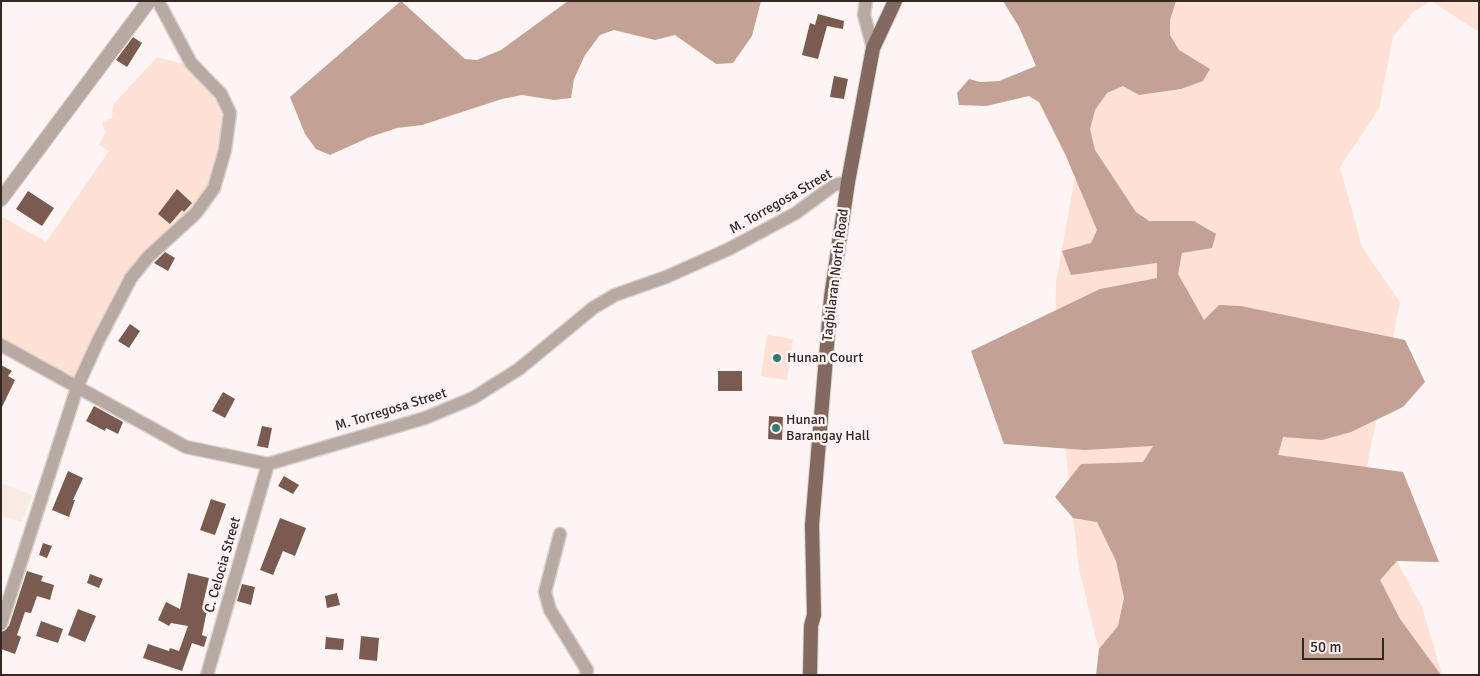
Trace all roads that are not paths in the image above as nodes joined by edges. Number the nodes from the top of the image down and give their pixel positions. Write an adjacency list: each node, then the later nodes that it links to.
1 (149, 1): 7 (street)
2 (158, 1): 9 (street)
3 (866, 1): 5 (street)
4 (895, 1): 5 (main road, Tagbilaran North Road)
5 (873, 48): 6 (main road, Tagbilaran North Road)
6 (848, 182): 10 (street, M. Torregosa Street); 15 (main road, Tagbilaran North Road)
7 (1, 199)
8 (1, 345): 9 (street, M. Torregosa Street)
9 (78, 385): 10 (street, M. Torregosa Street); 12 (street)
10 (268, 464): 13 (street, C. Celocia Street)
11 (560, 534): 14 (street)
12 (1, 624)
13 (207, 675)
14 (586, 675)
15 (810, 675)

